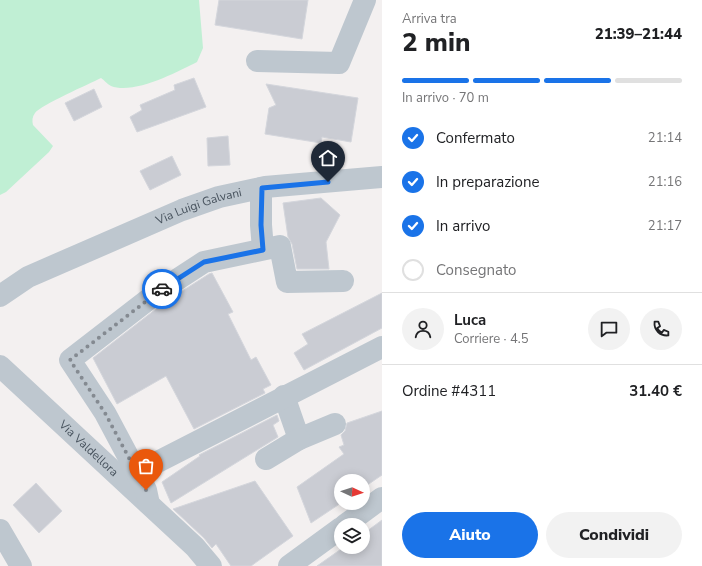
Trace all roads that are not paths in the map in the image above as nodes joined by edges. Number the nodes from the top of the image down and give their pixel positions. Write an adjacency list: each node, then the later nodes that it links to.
1 (365, 0): 2 (street)
2 (257, 61)
3 (382, 177): 4 (street, Via Luigi Galvani)
4 (262, 188): 5 (street); 6 (street, Via Luigi Galvani)
5 (263, 250): 7 (street); 17 (street)
6 (28, 278): 8 (street, Via Luigi Galvani); 9 (street, Via Luigi Galvani); 10 (street)
7 (343, 281)
8 (0, 282)
9 (0, 296)
10 (0, 310)
11 (382, 347): 13 (street)
12 (0, 366): 19 (street, Via Valdellora)
13 (284, 396): 15 (street); 17 (street)
14 (335, 424): 15 (street)
15 (299, 439): 16 (street)
16 (266, 459)
17 (136, 473): 19 (street)
18 (382, 498): 20 (street)
19 (149, 504): 24 (street, Via Valdellora)
20 (355, 518)
21 (0, 530): 23 (street)
22 (334, 533): 25 (street)
23 (21, 566)
24 (211, 566)
25 (290, 566)

